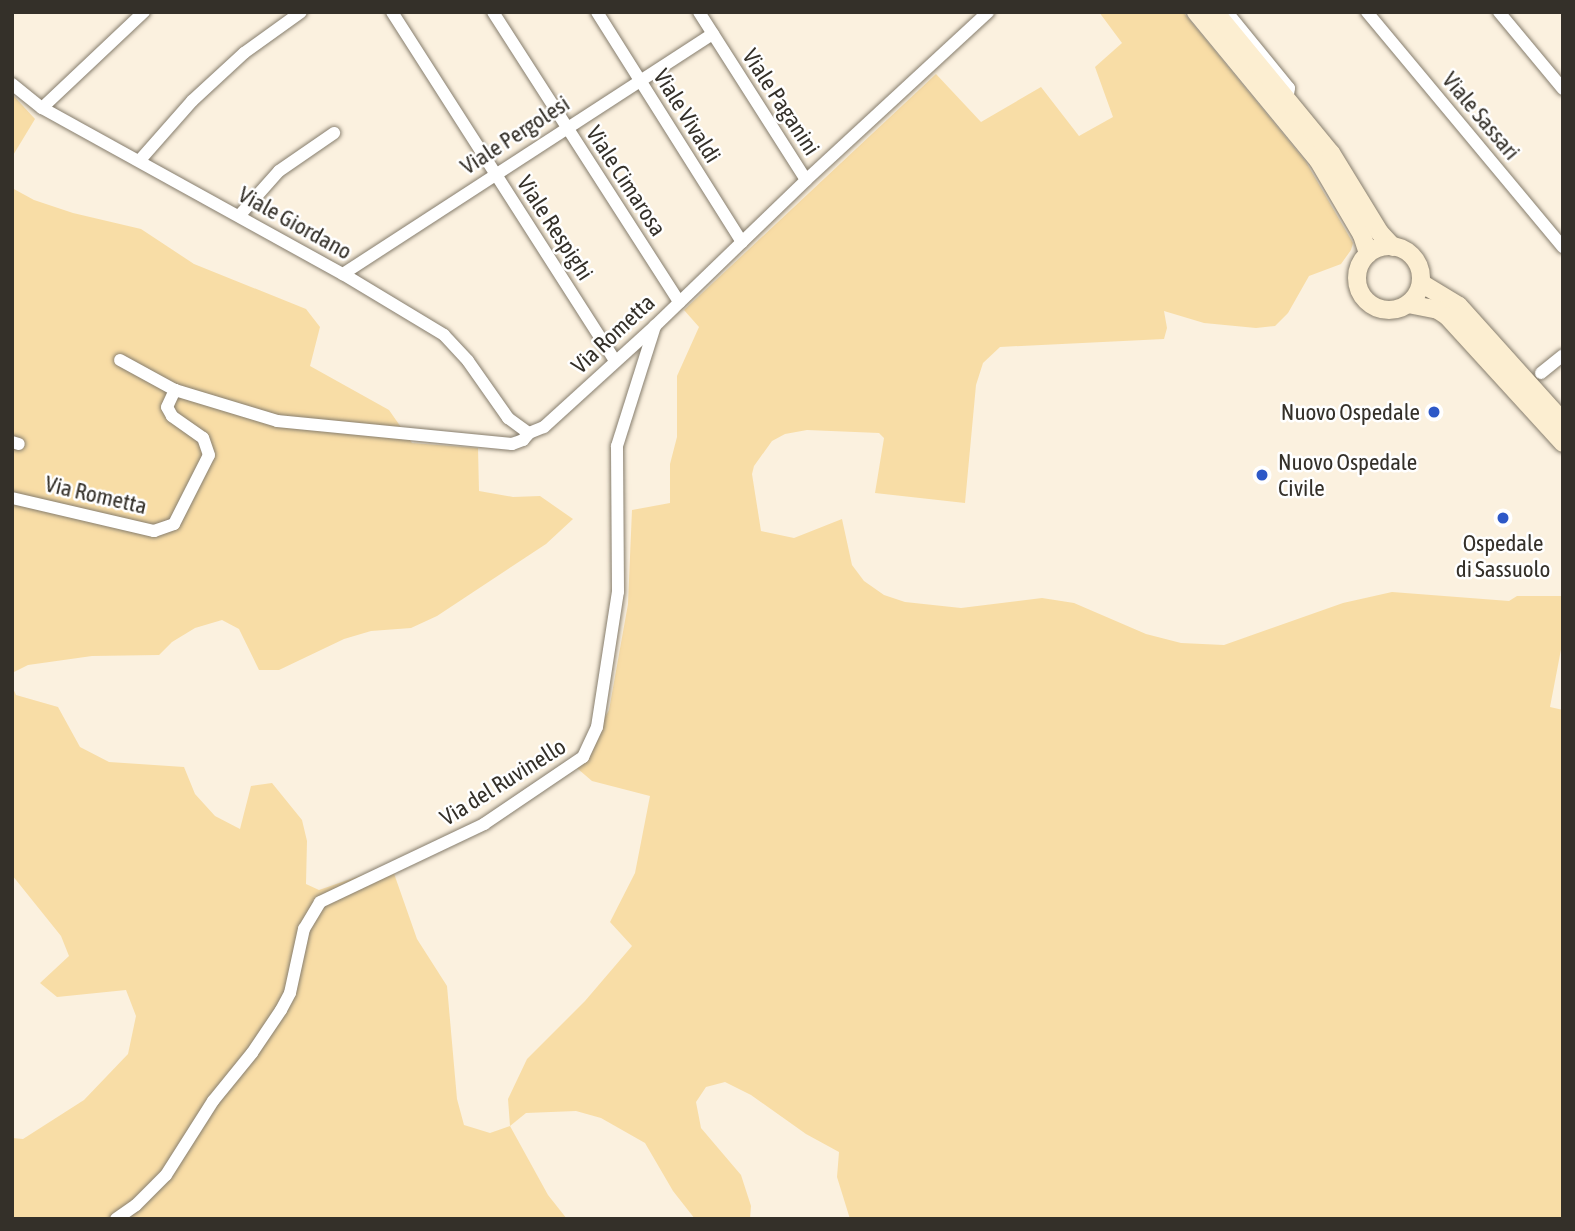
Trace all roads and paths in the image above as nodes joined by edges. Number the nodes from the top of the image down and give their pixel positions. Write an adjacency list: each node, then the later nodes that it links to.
1 (144, 12): 18 (street)
2 (301, 12): 21 (street)
3 (392, 12): 22 (street, Viale Respighi)
4 (493, 12): 19 (street, Viale Cimarosa)
5 (597, 12): 14 (street, Viale Vivaldi)
6 (699, 12): 13 (street, Viale Paganini)
7 (988, 12): 23 (street, Via Rometta)
8 (1196, 12): 28 (main road)
9 (1215, 12): 17 (main road)
10 (1227, 12): 17 (street)
11 (1367, 12): 27 (street, Viale Sassari)
12 (1499, 12): 16 (street)
13 (713, 34): 14 (street, Viale Pergolesi); 23 (street, Viale Paganini)
14 (640, 81): 19 (street, Viale Pergolesi); 25 (street, Viale Vivaldi)
15 (12, 85): 18 (street, Viale Giordano)
16 (1563, 89)
17 (1287, 100): 26 (main road)
18 (42, 108): 21 (street, Viale Giordano)
19 (567, 127): 22 (street, Viale Pergolesi); 31 (street, Viale Cimarosa)
20 (334, 133): 24 (street)
21 (140, 160): 24 (street, Viale Giordano)
22 (494, 173): 29 (street, Viale Pergolesi); 36 (street, Viale Respighi)
23 (806, 180): 25 (street, Via Rometta)
24 (239, 216): 29 (street, Viale Giordano)
25 (742, 242): 31 (street, Via Rometta)
26 (1393, 247): 28 (main road); 30 (main road)
27 (1563, 247)
28 (1368, 254): 32 (main road)
29 (343, 274): 40 (street, Viale Giordano)
30 (1421, 283): 32 (main road); 39 (main road)
31 (679, 302): 33 (street, Via Rometta)
32 (1408, 304): 41 (main road)
33 (655, 326): 36 (street, Via Rometta); 43 (street, Via del Ruvinello)
34 (1563, 355): 37 (street)
35 (120, 360): 38 (street, Via Rometta)
36 (615, 361): 40 (street, Via Rometta)
37 (1541, 373)
38 (175, 390): 40 (street, Via Rometta); 42 (street, Via Rometta)
39 (1563, 422)
40 (529, 433)
41 (1563, 443)
42 (12, 498)
43 (116, 1219)

